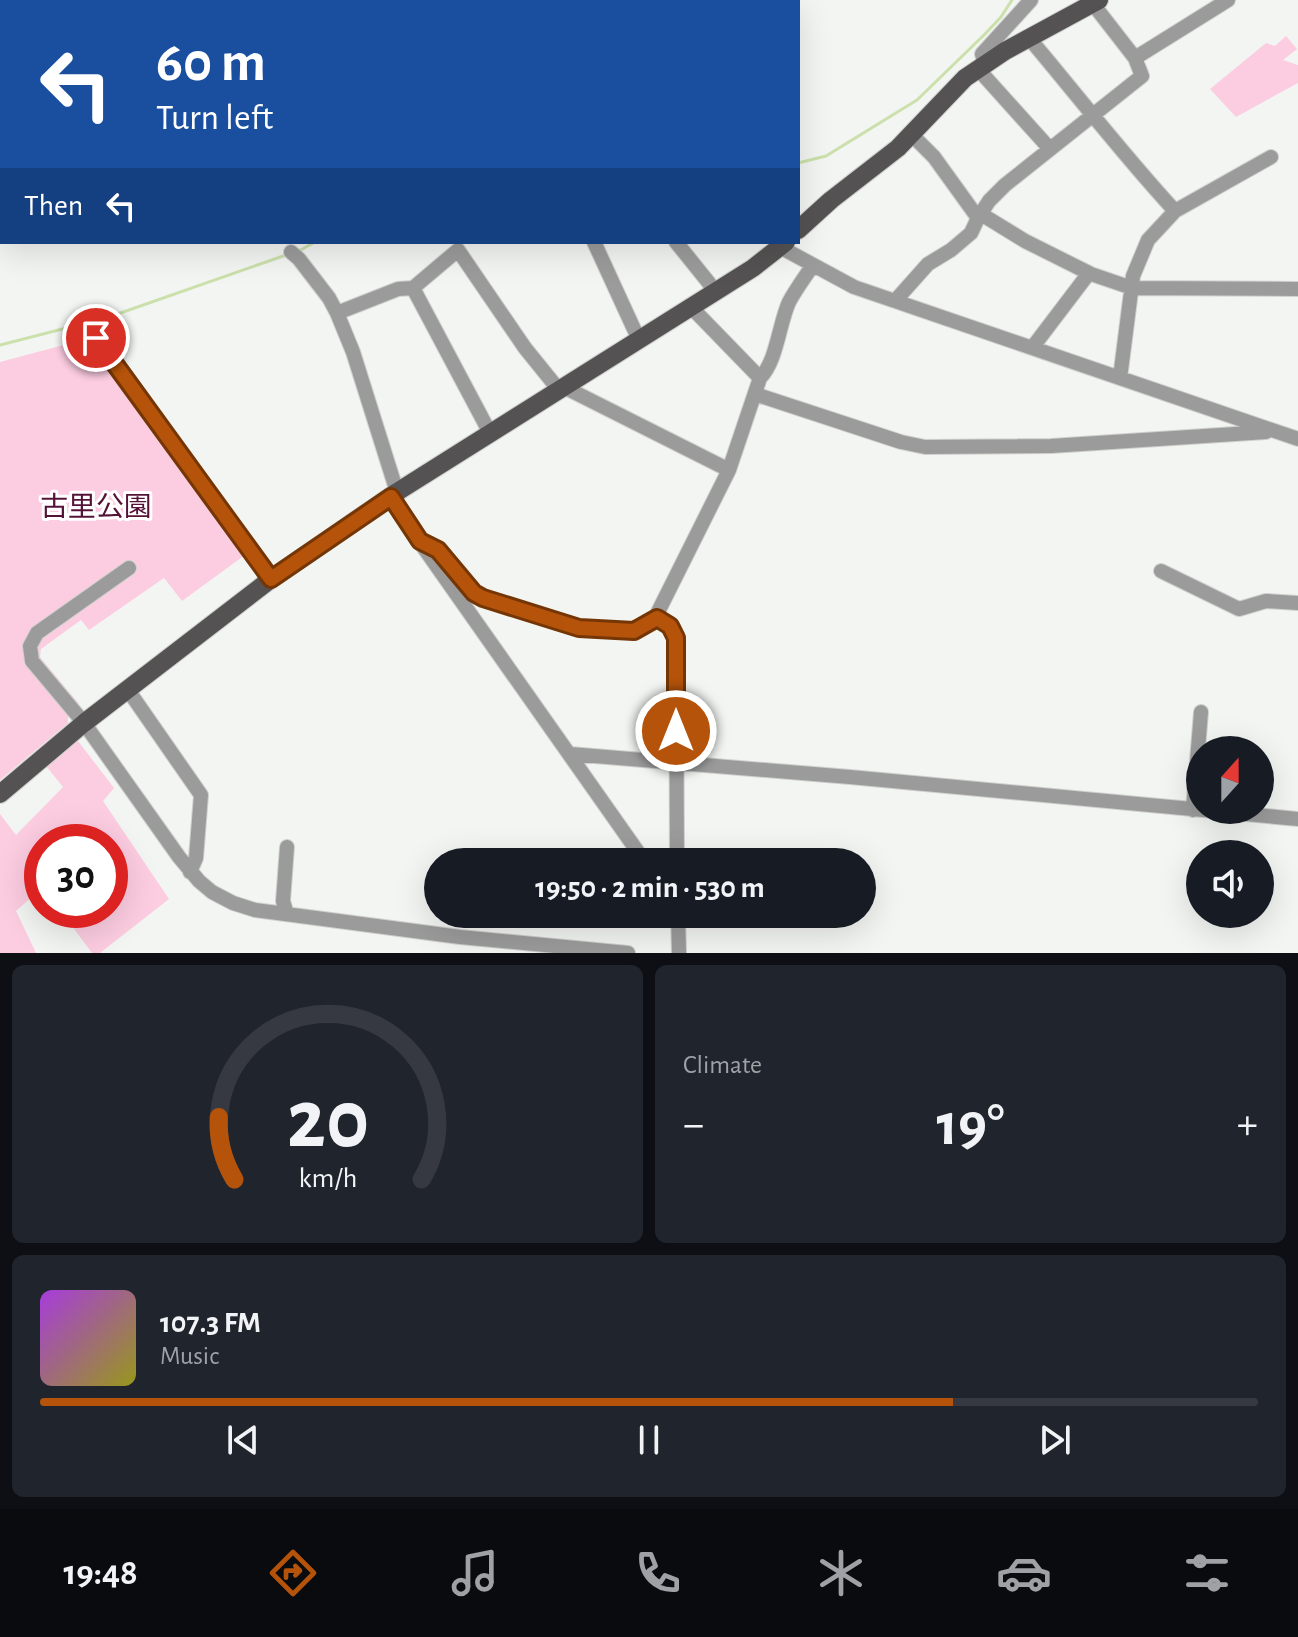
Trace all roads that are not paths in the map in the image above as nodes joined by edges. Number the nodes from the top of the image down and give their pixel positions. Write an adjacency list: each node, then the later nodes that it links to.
1 (1031, 0): 6 (street)
2 (1228, 0): 5 (street)
3 (1088, 3): 4 (main road); 5 (street)
4 (1029, 38): 6 (main road); 7 (street)
5 (1135, 58): 7 (street)
6 (981, 66): 8 (main road); 9 (street)
7 (1095, 115): 9 (street); 11 (street)
8 (911, 134): 12 (street); 13 (main road)
9 (1050, 149): 12 (street)
10 (1271, 157): 11 (street)
11 (1175, 211): 21 (street)
12 (980, 216): 19 (street); 24 (street)
13 (800, 228)
14 (595, 244): 28 (street)
15 (678, 244): 23 (street)
16 (775, 247): 18 (street); 23 (main road)
17 (293, 254): 26 (street)
18 (813, 265): 24 (street); 30 (street)
19 (1089, 273): 21 (street); 29 (street)
20 (413, 288): 26 (street); 32 (street); 35 (street)
21 (1132, 288): 22 (street); 31 (street)
22 (1298, 289)
23 (714, 293): 25 (main road)
24 (895, 301): 29 (street)
25 (691, 307): 28 (main road); 30 (street)
26 (337, 313): 38 (street)
27 (96, 338): 42 (street)
28 (639, 340): 32 (main road)
29 (1032, 348): 31 (street)
30 (760, 378): 33 (street)
31 (1120, 378): 34 (street)
32 (561, 388): 35 (main road); 37 (street)
33 (755, 394): 34 (street); 37 (street)
34 (1270, 431): 36 (street)
35 (490, 433): 38 (main road)
36 (1298, 439)
37 (729, 470): 44 (street)
38 (394, 494): 39 (street); 42 (main road)
39 (420, 541): 44 (street); 49 (street)
40 (129, 568): 47 (street)
41 (1161, 571): 43 (street)
42 (271, 579): 45 (main road)
43 (1298, 603)
44 (657, 618): 50 (street)
45 (128, 690): 47 (main road); 58 (street)
46 (1201, 712): 48 (street)
47 (84, 723): 51 (main road); 58 (street)
48 (1199, 736)
49 (570, 754): 50 (street); 56 (street)
50 (675, 762): 52 (street); 57 (street)
51 (0, 794)
52 (1186, 809)
53 (1274, 817): 54 (street)
54 (1298, 819)
55 (287, 847): 59 (street)
56 (635, 848)
57 (677, 848)
58 (190, 872): 59 (street)
59 (287, 914): 61 (street)
60 (677, 928): 62 (street)
61 (628, 953)
62 (679, 953)

